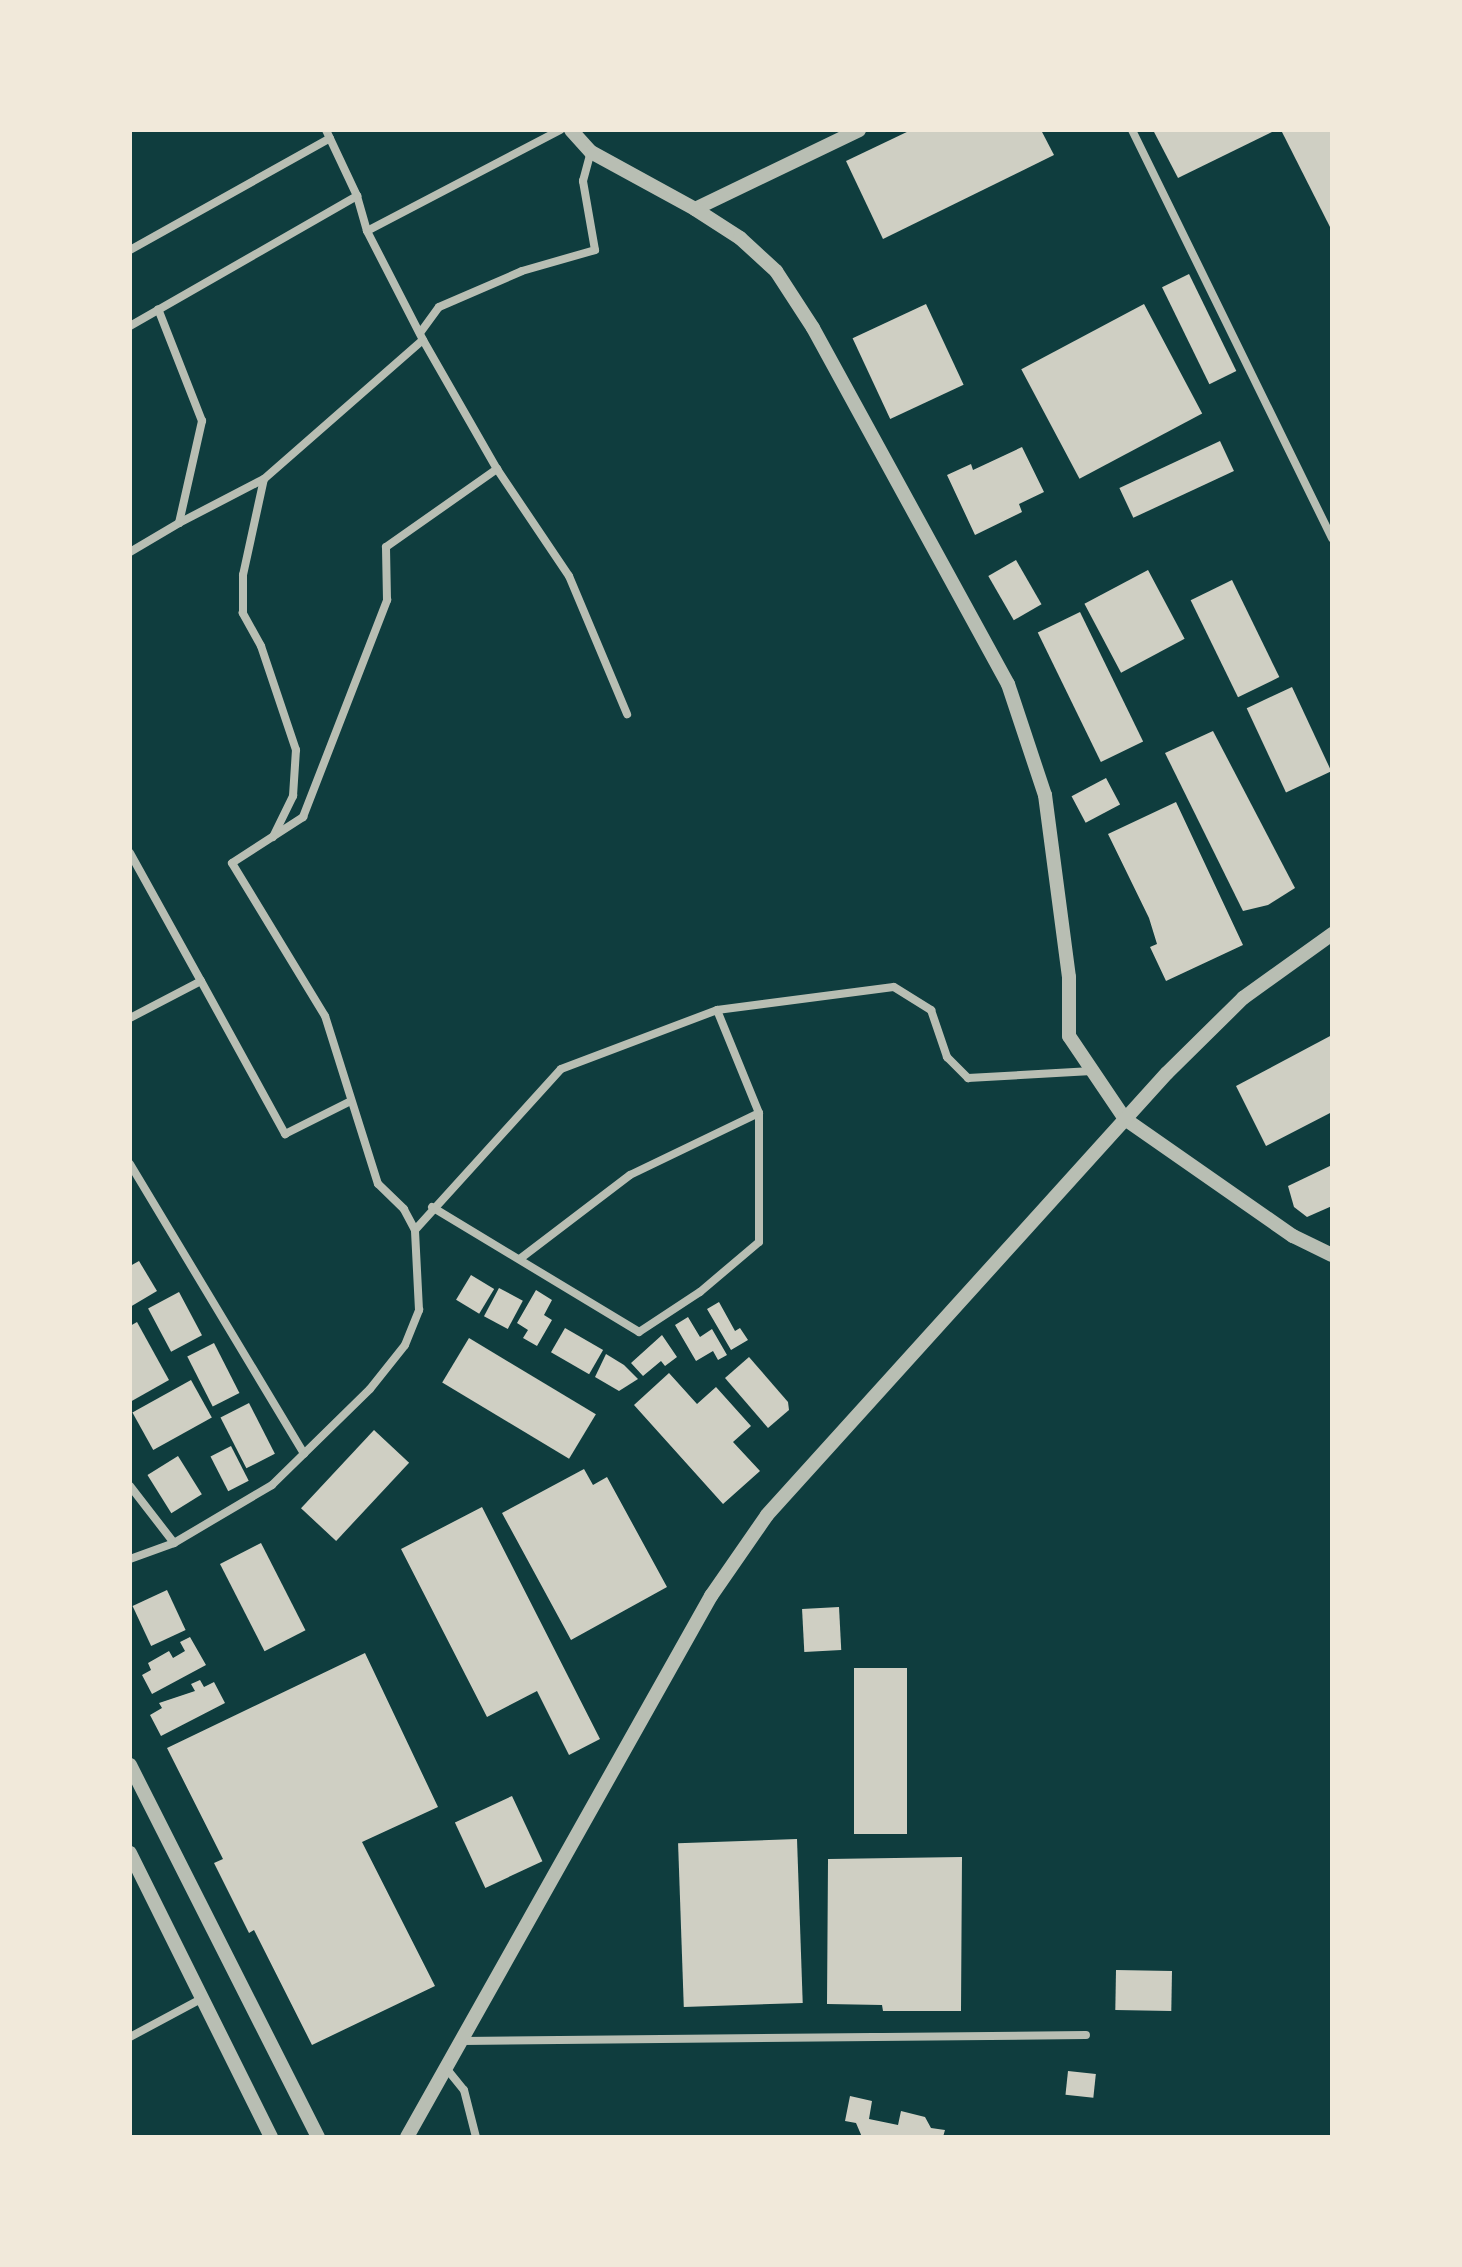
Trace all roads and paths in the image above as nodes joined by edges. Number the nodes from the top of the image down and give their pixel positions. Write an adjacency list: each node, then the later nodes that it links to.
1 (560, 130): 9 (street)
2 (571, 130): 6 (street)
3 (859, 130): 8 (street)
4 (1132, 130): 17 (street)
5 (328, 134): 7 (street); 10 (street)
6 (591, 152): 8 (street); 13 (street)
7 (357, 196): 9 (street); 11 (street)
8 (695, 209): 26 (street)
9 (367, 231): 13 (street)
10 (130, 250)
11 (158, 309): 12 (street); 16 (street)
12 (130, 326)
13 (421, 336): 14 (street); 15 (street)
14 (497, 469): 19 (street); 20 (street)
15 (264, 479): 16 (street); 20 (street)
16 (179, 523): 18 (street)
17 (1332, 539)
18 (130, 552)
19 (627, 714)
20 (270, 841): 27 (street)
21 (130, 853): 23 (street)
22 (1332, 934): 29 (street)
23 (201, 981): 25 (street); 27 (street)
24 (717, 1010): 26 (street); 28 (street); 31 (street)
25 (130, 1018)
26 (1092, 1071): 29 (street)
27 (349, 1102): 32 (street)
28 (759, 1113): 34 (street); 34 (street)
29 (1125, 1119): 33 (street); 44 (street)
30 (130, 1164): 35 (street)
31 (432, 1207): 32 (street); 34 (street)
32 (415, 1230): 35 (street)
33 (1332, 1255)
34 (521, 1258)
35 (304, 1454): 37 (street)
36 (130, 1486): 37 (street)
37 (174, 1543): 38 (street)
38 (130, 1559)
39 (130, 1765): 47 (street)
40 (130, 1853): 41 (street)
41 (201, 1999): 43 (street); 46 (street)
42 (1086, 2035): 44 (street)
43 (130, 2037)
44 (462, 2041): 45 (street)
45 (446, 2068): 48 (street); 49 (street)
46 (271, 2137)
47 (318, 2137)
48 (407, 2137)
49 (476, 2137)

